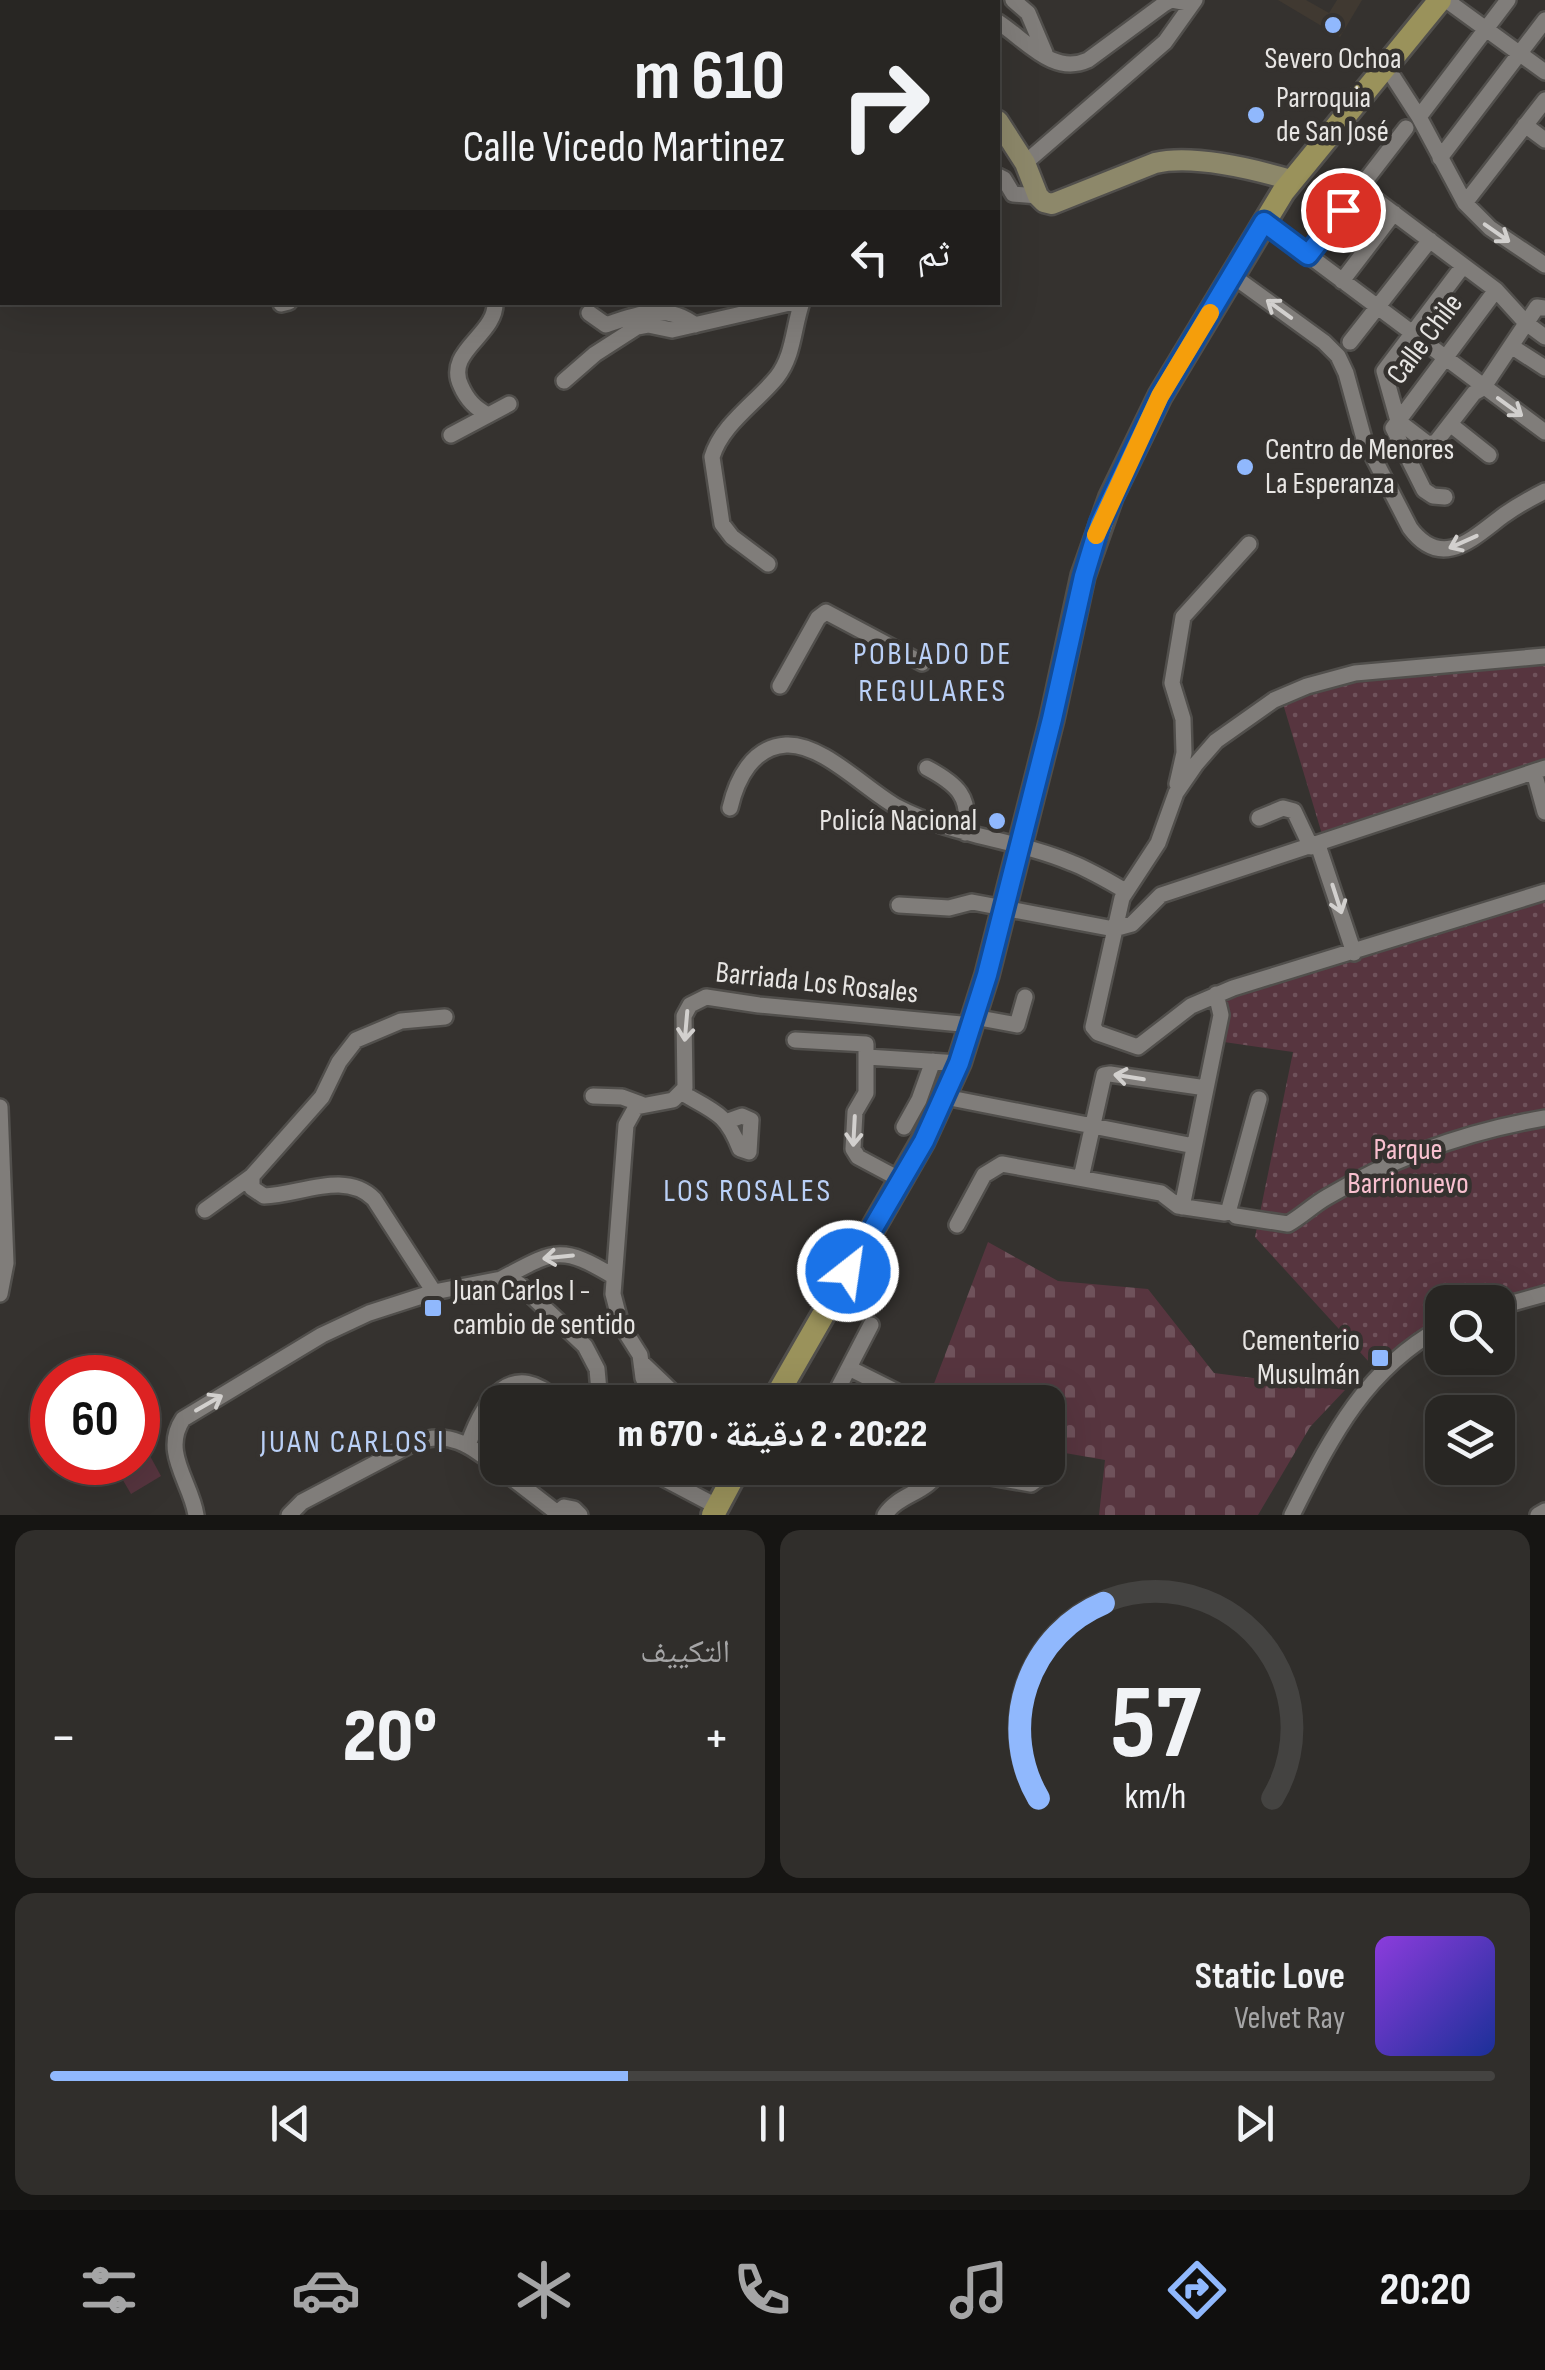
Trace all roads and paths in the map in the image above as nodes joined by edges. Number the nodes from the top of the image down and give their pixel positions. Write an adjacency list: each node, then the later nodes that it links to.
1 (1013, 0): 10 (street)
2 (1030, 0): 10 (street)
3 (1171, 0): 6 (street); 12 (street)
4 (1443, 0): 9 (street); 13 (main road)
5 (1508, 0): 9 (street)
6 (1194, 2): 21 (street)
7 (1545, 20): 11 (street)
8 (1000, 23): 12 (street)
9 (1486, 29): 11 (street); 16 (street)
10 (1038, 39): 12 (street)
11 (1521, 54): 14 (street); 20 (street)
12 (1046, 57)
13 (1386, 66): 16 (street); 23 (main road)
14 (1545, 72)
15 (1545, 100): 18 (street)
16 (1413, 122): 20 (street); 24 (street)
17 (1000, 124): 21 (street)
18 (1526, 125): 19 (street); 26 (street)
19 (1545, 140)
20 (1440, 158): 26 (street)
21 (1024, 162): 25 (street)
22 (1000, 177): 25 (street)
23 (1291, 180): 25 (street); 28 (main road)
24 (1360, 188): 27 (street); 30 (street)
25 (1038, 196)
26 (1465, 203): 31 (street, one-way to 31)
27 (1394, 214): 29 (street); 34 (street)
28 (1264, 222): 30 (street); 33 (main road)
29 (1430, 240): 32 (street); 39 (street)
30 (1308, 255): 34 (street)
31 (1545, 265)
32 (1463, 266): 35 (street); 44 (street)
33 (1233, 276): 59 (street, one-way to 33); 74 (main road)
34 (1342, 281): 39 (street)
35 (1496, 290): 42 (street); 48 (street, Calle Chile)
36 (495, 305): 53 (street)
37 (781, 305): 43 (street)
38 (801, 305): 62 (street)
39 (1377, 307): 44 (street); 46 (street)
40 (1545, 308): 42 (street)
41 (589, 314): 43 (street)
42 (1526, 324): 45 (street); 47 (street)
43 (695, 325): 50 (street)
44 (1412, 333): 48 (street); 54 (street)
45 (1545, 336)
46 (1350, 342)
47 (1511, 346): 49 (street); 51 (street)
48 (1446, 358): 51 (street); 54 (street, Calle Chile)
49 (1545, 368)
50 (564, 382)
51 (1483, 388): 55 (street); 56 (street, one-way to 56)
52 (509, 404): 53 (street)
53 (488, 415): 57 (street)
54 (1398, 421): 55 (street); 60 (street)
55 (1450, 424): 58 (street)
56 (1545, 432)
57 (452, 434)
58 (1489, 454)
59 (1545, 491)
60 (1445, 497)
61 (1249, 544): 68 (street)
62 (768, 564)
63 (1545, 656): 68 (street)
64 (922, 662): 65 (street)
65 (780, 686)
66 (926, 768): 72 (street)
67 (1539, 770): 70 (street); 73 (street)
68 (1176, 793): 75 (street)
69 (730, 808): 72 (street)
70 (1545, 812)
71 (1258, 818): 73 (street)
72 (964, 833): 74 (street)
73 (1315, 846): 79 (street); 80 (street, one-way to 80)
74 (1018, 848): 75 (street); 78 (main road)
75 (1126, 891): 79 (street)
76 (1545, 892): 80 (street)
77 (899, 905): 78 (street)
78 (1003, 906): 79 (street); 84 (main road)
79 (1114, 929): 81 (street)
80 (1354, 953): 81 (street)
81 (1216, 994): 89 (street)
82 (1024, 997): 84 (street, Barriada Los Rosales)
83 (445, 1017): 101 (street)
84 (973, 1021): 88 (main road); 90 (street, Barriada Los Rosales, one-way to 90)
85 (796, 1040): 86 (street)
86 (867, 1057): 87 (street); 103 (street, one-way to 103)
87 (933, 1062): 88 (street); 99 (street)
88 (959, 1063): 92 (main road)
89 (1206, 1088): 98 (street, one-way to 98); 100 (street)
90 (682, 1093): 94 (street); 97 (street)
91 (593, 1096): 94 (street)
92 (945, 1097): 98 (street); 103 (main road)
93 (1259, 1099): 104 (street)
94 (641, 1104): 108 (street)
95 (0, 1107): 111 (street)
96 (1545, 1118): 106 (street)
97 (728, 1121)
98 (1090, 1125): 100 (street); 102 (street)
99 (904, 1127)
100 (1194, 1146): 104 (street)
101 (252, 1176): 105 (street); 110 (street)
102 (1081, 1178): 104 (street); 107 (street)
103 (901, 1180): 123 (main road)
104 (1182, 1207)
105 (204, 1210)
106 (1236, 1216)
107 (957, 1225)
108 (613, 1276): 109 (street, one-way to 109); 116 (street)
109 (501, 1279): 110 (street); 120 (street)
110 (434, 1292): 137 (street, one-way to 110)
111 (0, 1294)
112 (1545, 1294): 113 (street)
113 (1515, 1302)
114 (871, 1325): 117 (street)
115 (1425, 1340): 140 (street)
116 (641, 1362): 121 (street); 122 (street)
117 (849, 1368): 124 (street); 125 (street)
118 (509, 1385): 119 (street)
119 (535, 1385)
120 (598, 1385)
121 (646, 1385)
122 (666, 1385)
123 (783, 1385)
124 (840, 1385)
125 (884, 1385)
126 (480, 1420): 127 (street)
127 (468, 1444): 128 (street); 138 (street)
128 (480, 1453)
129 (520, 1485): 135 (street)
130 (672, 1485): 133 (street)
131 (729, 1485): 133 (main road)
132 (929, 1485): 139 (street)
133 (716, 1511)
134 (1545, 1511): 141 (street)
135 (555, 1514): 136 (street)
136 (579, 1514)
137 (196, 1515)
138 (289, 1515)
139 (885, 1515)
140 (1292, 1515)
141 (1538, 1515)

